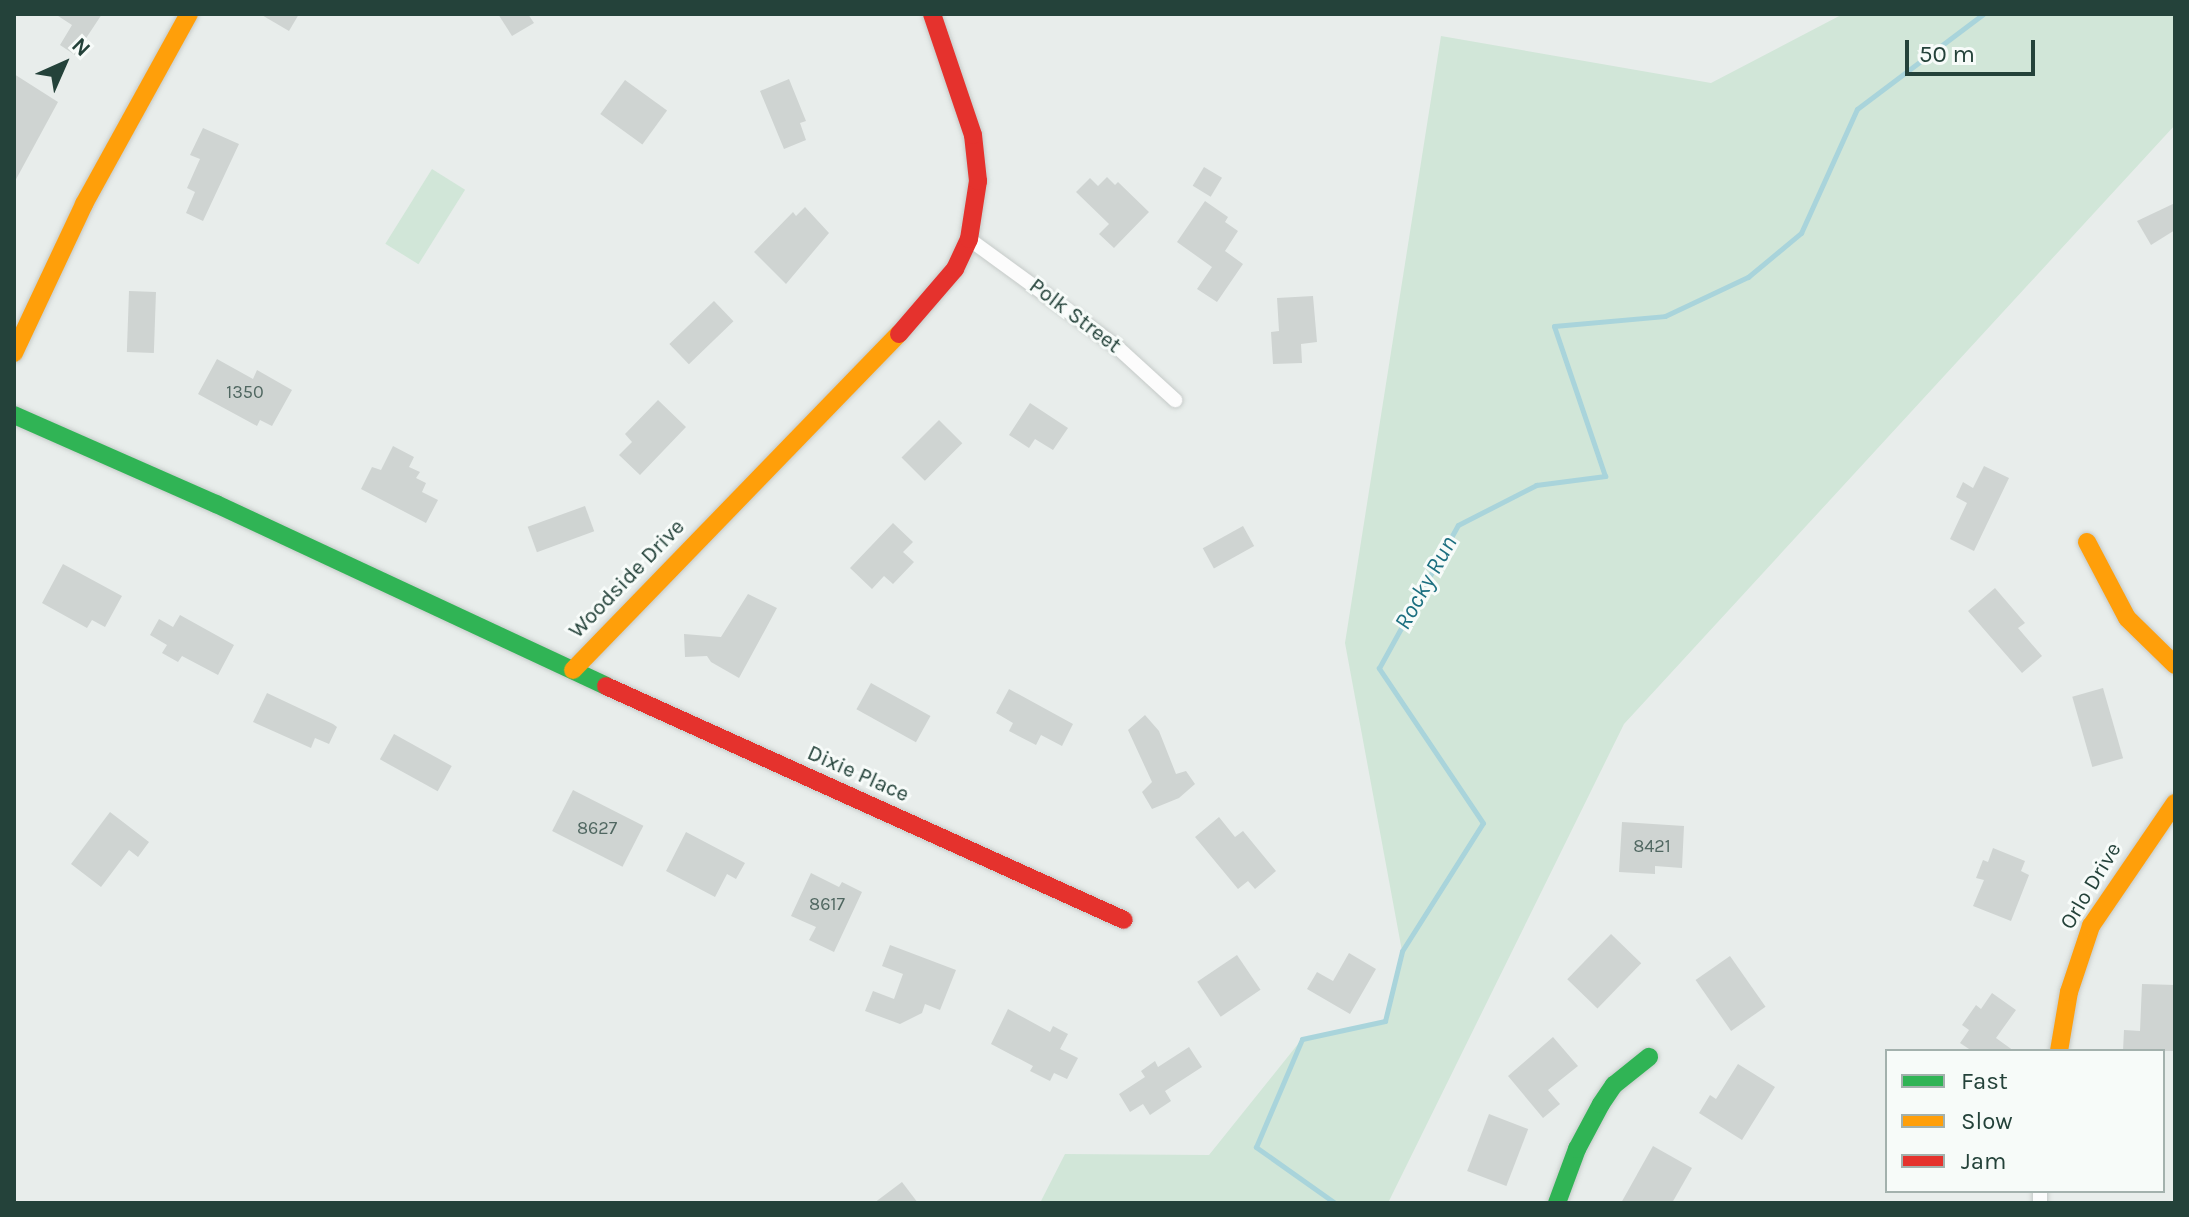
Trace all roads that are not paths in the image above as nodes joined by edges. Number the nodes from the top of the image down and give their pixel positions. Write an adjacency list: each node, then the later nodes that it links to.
1 (189, 14): 4 (street)
2 (932, 14): 3 (street, Woodside Drive)
3 (969, 239): 5 (street, Polk Street); 9 (street, Woodside Drive)
4 (14, 353)
5 (1175, 400)
6 (14, 415): 9 (street, Woodside Drive)
7 (2087, 542): 8 (street)
8 (2175, 665)
9 (573, 670): 11 (street, Dixie Place)
10 (2175, 803): 12 (street, Orlo Drive)
11 (1124, 920)
12 (2059, 1049)
13 (1649, 1057): 14 (street)
14 (1557, 1203)

